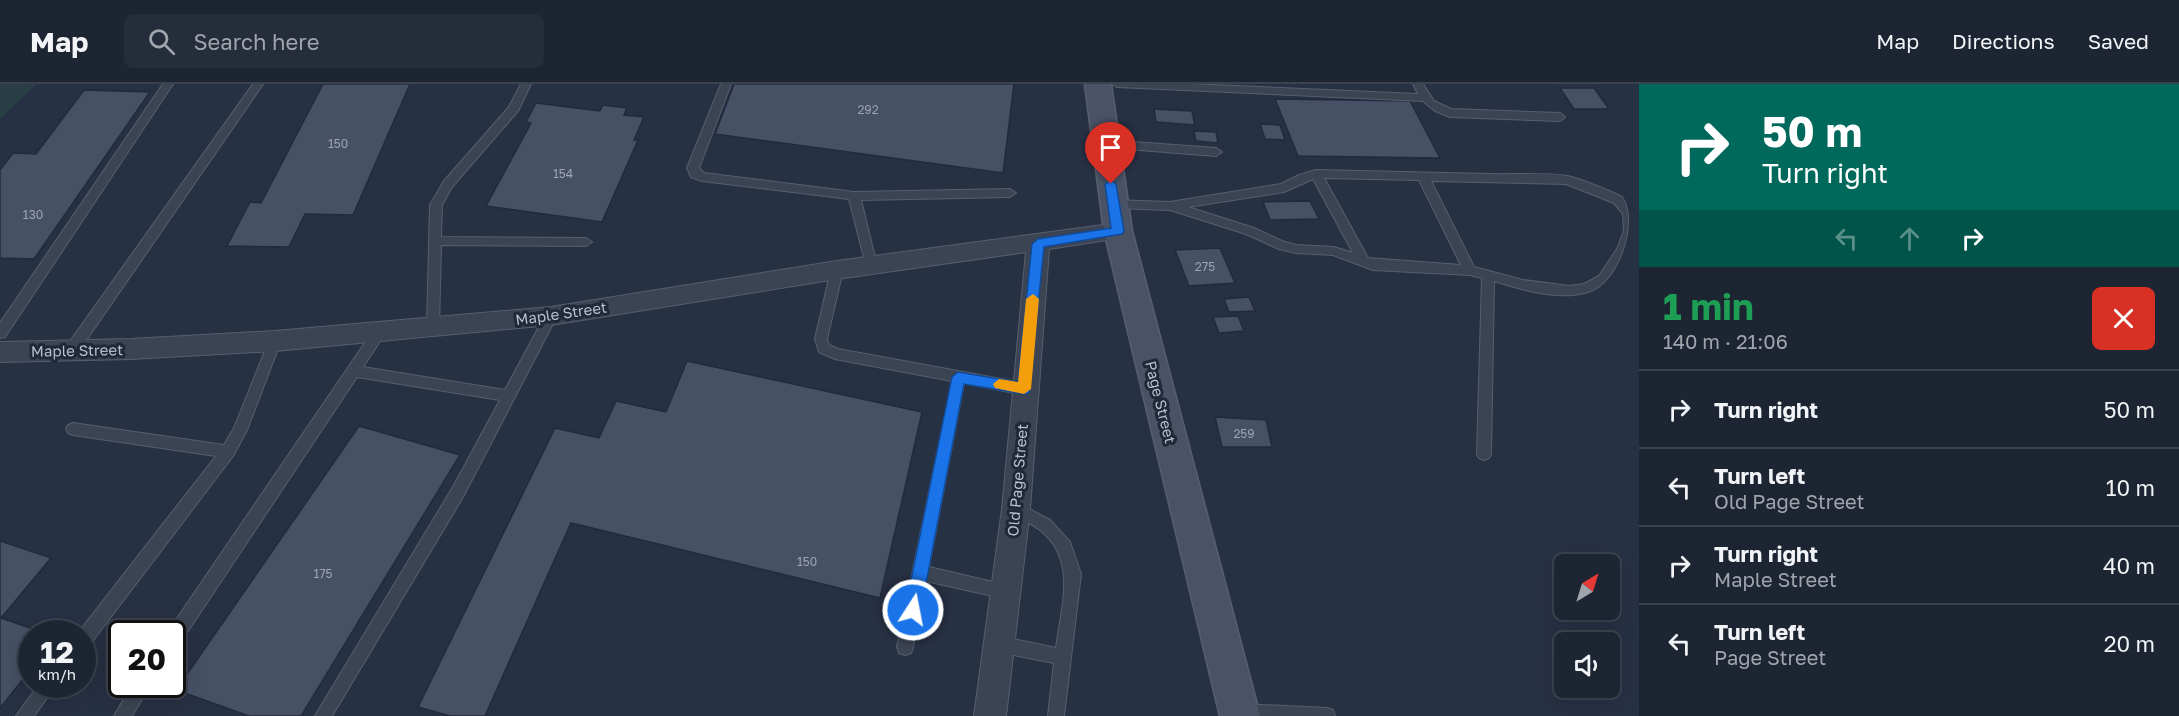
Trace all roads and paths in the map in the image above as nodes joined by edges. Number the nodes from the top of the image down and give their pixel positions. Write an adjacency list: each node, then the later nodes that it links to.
1 (168, 84): 29 (lane)
2 (258, 84): 31 (lane)
3 (526, 84): 18 (lane)
4 (726, 84): 15 (lane)
5 (1098, 84): 10 (main road, Page Street)
6 (1117, 84): 8 (lane)
7 (1418, 84): 8 (lane)
8 (1425, 98): 9 (lane)
9 (1560, 117)
10 (1105, 144): 11 (lane); 17 (main road, Page Street)
11 (1216, 152)
12 (1316, 174): 13 (lane); 16 (lane); 21 (lane)
13 (1423, 177): 24 (lane); 25 (lane)
14 (1010, 193): 15 (lane)
15 (854, 196): 22 (lane)
16 (1170, 207): 17 (lane); 21 (lane)
17 (1116, 218): 20 (street, Maple Street); 50 (main road, Page Street)
18 (435, 241): 19 (lane); 27 (lane)
19 (586, 242)
20 (1038, 244): 22 (street, Maple Street); 35 (street, Old Page Street)
21 (1364, 262): 24 (lane)
22 (871, 266): 23 (street, Maple Street)
23 (837, 270): 26 (street, Maple Street); 34 (lane)
24 (1470, 270): 25 (lane)
25 (1488, 275): 39 (lane)
26 (551, 316): 27 (street, Maple Street); 36 (lane)
27 (433, 328): 28 (street, Maple Street)
28 (380, 332): 30 (street, Maple Street); 33 (lane)
29 (0, 333)
30 (275, 341): 31 (street, Maple Street); 38 (lane)
31 (71, 351): 32 (street, Maple Street)
32 (0, 352)
33 (353, 371): 36 (lane); 43 (lane)
34 (958, 377): 35 (lane); 41 (lane)
35 (1024, 389): 40 (street, Old Page Street)
36 (508, 396): 53 (lane)
37 (73, 429): 38 (lane)
38 (228, 452): 44 (lane)
39 (1484, 454)
40 (1016, 509): 42 (street, Old Page Street); 47 (lane)
41 (920, 572): 42 (lane); 46 (lane)
42 (1006, 592): 45 (street, Old Page Street)
43 (185, 620)
44 (96, 623)
45 (999, 644): 47 (lane); 54 (street, Old Page Street)
46 (905, 647)
47 (1063, 657): 55 (lane)
48 (38, 698): 51 (lane)
49 (134, 698): 52 (lane)
50 (1239, 714): 56 (lane)
51 (24, 716)
52 (122, 716)
53 (323, 716)
54 (990, 716)
55 (1056, 716)
56 (1327, 716)

